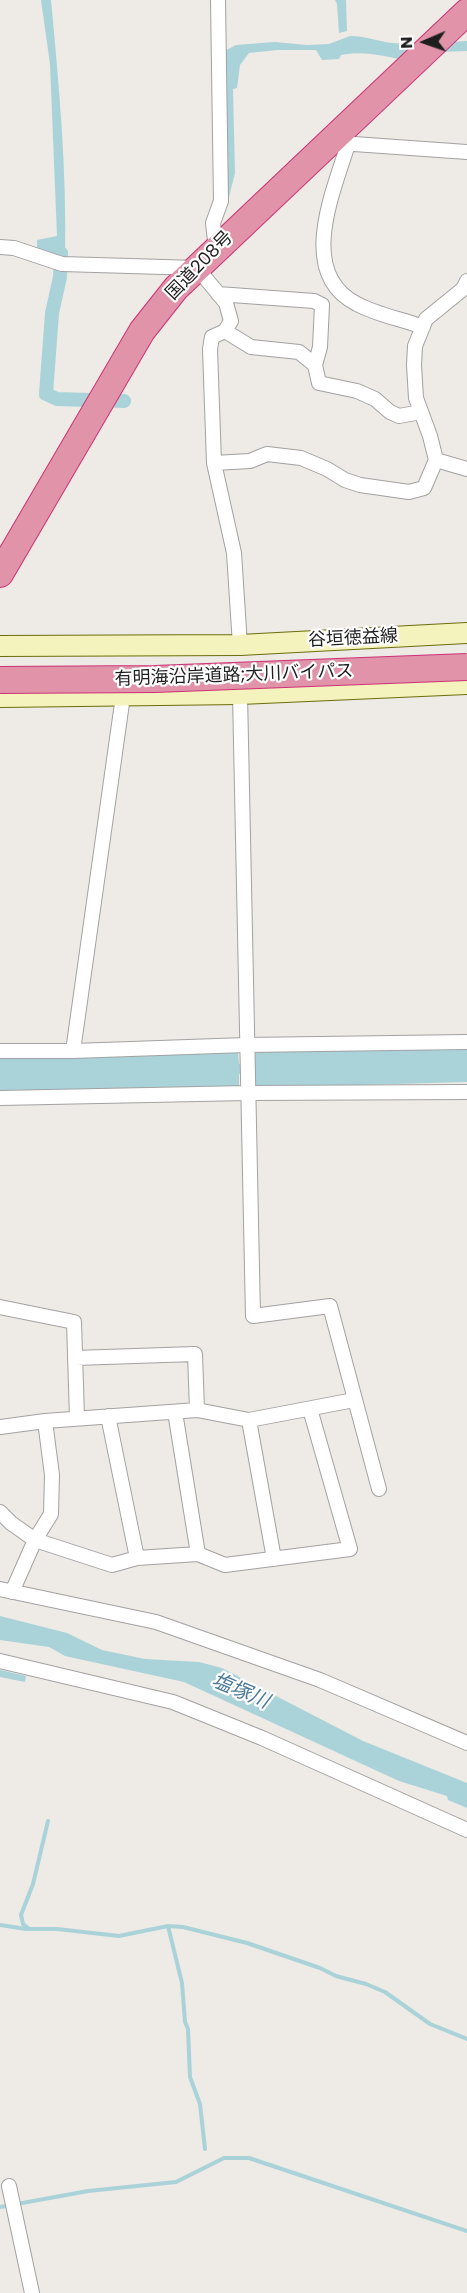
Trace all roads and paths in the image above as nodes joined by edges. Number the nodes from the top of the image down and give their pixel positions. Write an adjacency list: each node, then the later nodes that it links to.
1 (218, 0): 6 (street)
2 (467, 12): 3 (highway, 国道208号)
3 (338, 143): 4 (street); 6 (highway, 国道208号); 9 (street)
4 (467, 152)
5 (0, 247): 7 (street)
6 (216, 249): 7 (highway, 国道208号)
7 (197, 268): 10 (street); 19 (highway, 国道208号)
8 (467, 281): 12 (street)
9 (335, 283): 11 (street); 12 (street)
10 (218, 294): 11 (street); 13 (street)
11 (322, 305): 14 (street)
12 (423, 327): 15 (street)
13 (225, 331): 14 (street); 17 (street)
14 (315, 365): 15 (street)
15 (421, 412): 16 (street)
16 (436, 460): 17 (street); 18 (street)
17 (214, 463): 21 (street)
18 (467, 469)
19 (0, 573)
20 (467, 633): 21 (main road, 谷垣徳益線)
21 (240, 645): 23 (main road, 谷垣徳益線); 27 (main road)
22 (0, 646): 23 (main road, 谷垣徳益線)
23 (137, 646): 28 (main road)
24 (467, 667): 25 (highway, 有明海沿岸道路;大川バイパス, bridge)
25 (0, 680)
26 (467, 684): 27 (main road)
27 (240, 694): 28 (main road); 31 (street)
28 (123, 696): 29 (main road); 33 (street)
29 (0, 697)
30 (467, 1042): 31 (street)
31 (246, 1045): 33 (street); 35 (street)
32 (0, 1051): 33 (street)
33 (73, 1051)
34 (467, 1092): 35 (street)
35 (248, 1093): 36 (street); 39 (street)
36 (0, 1098)
37 (0, 1307): 38 (street)
38 (75, 1358): 41 (street); 44 (street)
39 (354, 1400): 40 (street); 48 (street)
40 (310, 1409): 45 (street); 53 (street)
41 (197, 1410): 42 (street); 45 (street)
42 (175, 1412): 43 (street); 51 (street)
43 (108, 1416): 44 (street); 52 (street)
44 (77, 1418): 46 (street)
45 (249, 1420): 53 (street)
46 (45, 1421): 47 (street); 50 (street)
47 (0, 1427)
48 (379, 1488)
49 (0, 1512): 50 (street)
50 (35, 1540): 52 (street); 54 (street)
51 (198, 1554): 52 (street); 53 (street)
52 (137, 1558)
53 (274, 1559)
54 (6, 1590): 56 (street)
55 (0, 1660): 57 (street)
56 (467, 1743)
57 (467, 1830)
58 (9, 2186): 59 (street)
59 (32, 2293)

